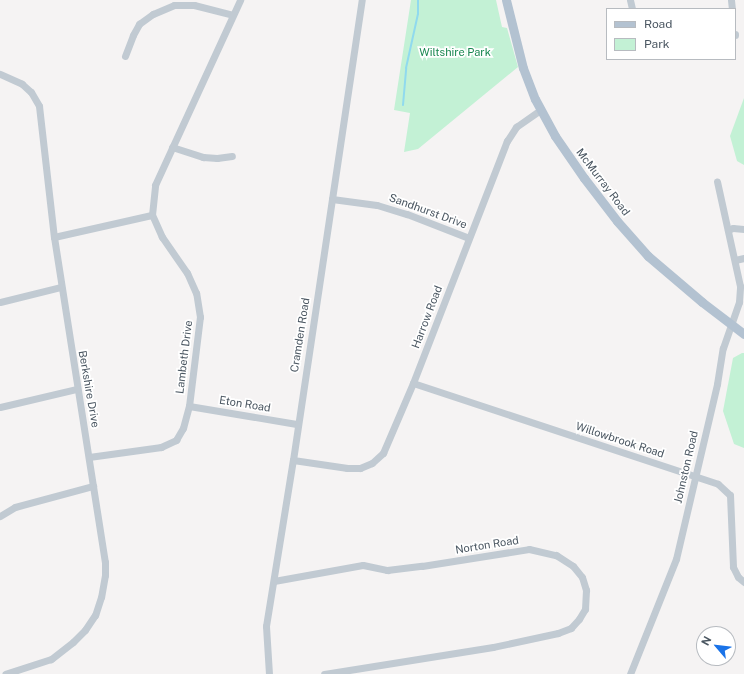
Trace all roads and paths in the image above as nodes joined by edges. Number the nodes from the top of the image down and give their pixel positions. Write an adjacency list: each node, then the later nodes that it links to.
1 (240, 0): 4 (street)
2 (362, 0): 11 (street, Cramden Road)
3 (506, 0): 7 (main road, McMurray Road)
4 (233, 15): 5 (street); 8 (street)
5 (125, 56)
6 (0, 74): 15 (street, Berkshire Drive)
7 (540, 110): 16 (street, Harrow Road); 21 (main road, McMurray Road)
8 (172, 147): 9 (street); 12 (street)
9 (232, 156)
10 (717, 181): 14 (street, Johnston Road)
11 (332, 199): 16 (street, Sandhurst Drive); 27 (street, Cramden Road)
12 (152, 215): 15 (street); 25 (street, Lambeth Drive)
13 (744, 229): 14 (street)
14 (728, 230): 18 (street, Johnston Road)
15 (54, 237): 19 (street, Berkshire Drive)
16 (469, 238): 23 (street, Harrow Road)
17 (744, 258): 18 (street)
18 (734, 260): 21 (street, Johnston Road)
19 (61, 287): 20 (street); 24 (street, Berkshire Drive)
20 (0, 302)
21 (731, 325): 22 (main road, McMurray Road); 30 (street, Johnston Road)
22 (744, 334)
23 (413, 382): 29 (street, Harrow Road); 30 (street, Willowbrook Road)
24 (77, 389): 26 (street); 28 (street, Berkshire Drive)
25 (189, 406): 27 (street, Eton Road); 28 (street, Lambeth Drive)
26 (0, 407)
27 (297, 424): 29 (street, Cramden Road)
28 (89, 456): 31 (street, Berkshire Drive)
29 (293, 460): 33 (street, Cramden Road)
30 (694, 477): 34 (street, Willowbrook Road); 38 (street, Johnston Road)
31 (93, 486): 32 (street); 35 (street, Berkshire Drive)
32 (0, 516)
33 (274, 581): 36 (street, Cramden Road); 37 (street, Norton Road)
34 (744, 582)
35 (5, 674)
36 (270, 674)
37 (324, 674)
38 (630, 674)

